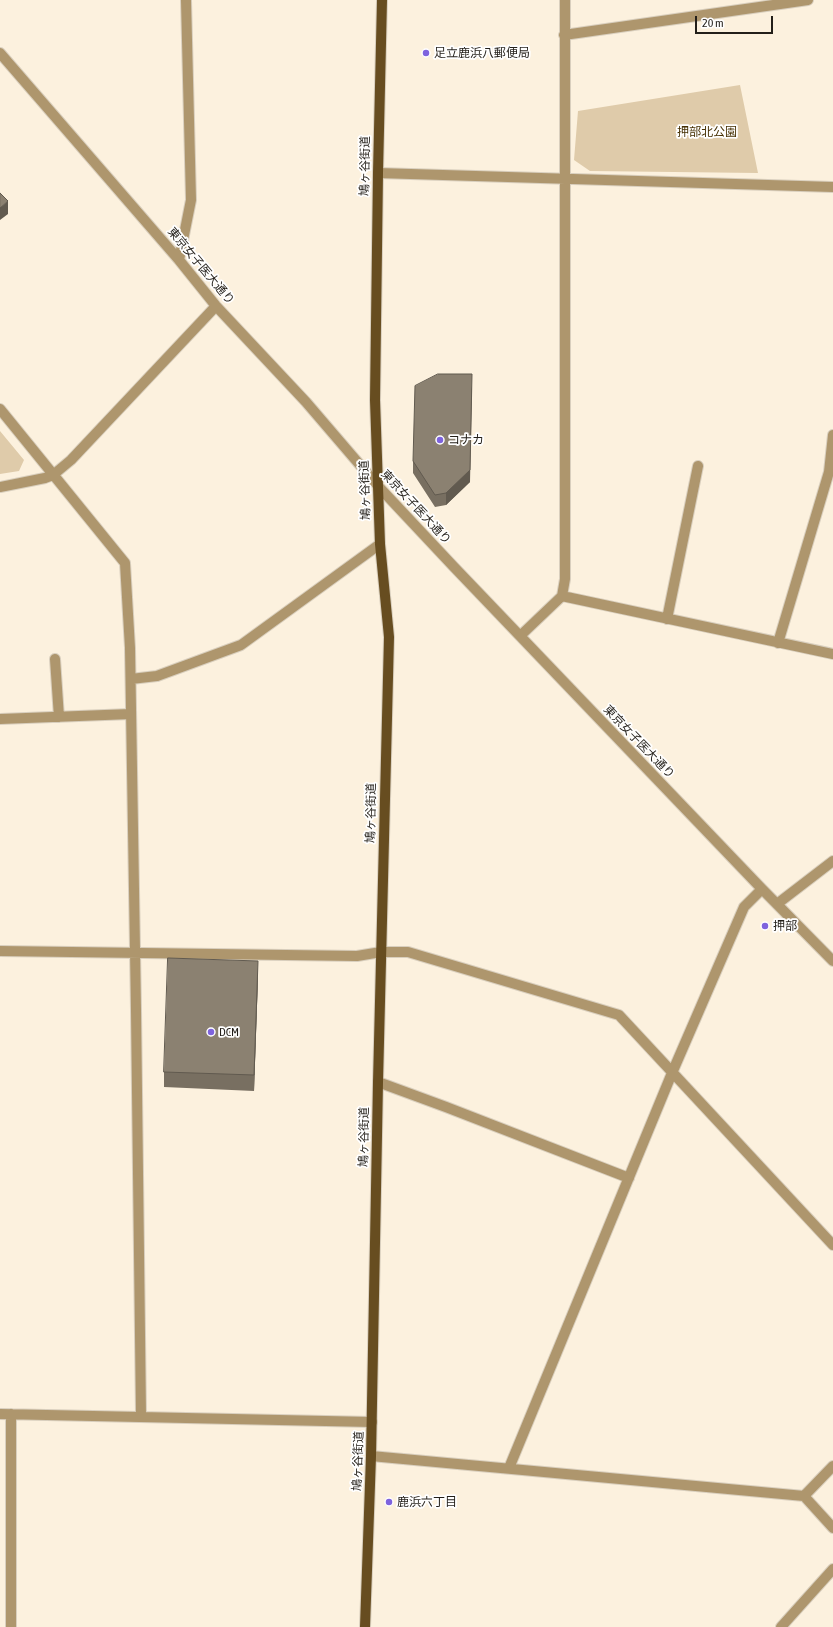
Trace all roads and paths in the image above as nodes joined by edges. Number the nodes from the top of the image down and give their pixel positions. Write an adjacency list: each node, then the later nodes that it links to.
1 (186, 0): 11 (street)
2 (382, 0): 8 (main road, 鳩ヶ谷街道)
3 (565, 0): 6 (street)
4 (808, 0): 5 (street)
5 (770, 3): 6 (street)
6 (564, 35): 9 (street)
7 (0, 53): 11 (street, 東京女子医大通り)
8 (378, 173): 9 (street); 18 (main road, 鳩ヶ谷街道)
9 (565, 179): 10 (street); 21 (street)
10 (833, 187)
11 (179, 260): 12 (street, 東京女子医大通り)
12 (216, 306): 17 (street); 18 (street, 東京女子医大通り)
13 (0, 409): 17 (street)
14 (833, 435): 16 (street)
15 (698, 466): 22 (street)
16 (831, 473): 24 (street)
17 (53, 475): 19 (street); 27 (street)
18 (378, 486): 20 (main road, 鳩ヶ谷街道); 23 (street, 東京女子医大通り)
19 (0, 487)
20 (380, 544): 27 (street); 36 (main road, 鳩ヶ谷街道)
21 (562, 596): 22 (street); 23 (street)
22 (667, 620): 24 (street)
23 (520, 636): 32 (street, 東京女子医大通り)
24 (778, 643): 25 (street)
25 (833, 654)
26 (55, 659): 29 (street)
27 (131, 679): 28 (street)
28 (131, 714): 29 (street); 35 (street)
29 (58, 717): 30 (street)
30 (0, 719)
31 (833, 861): 33 (street)
32 (762, 890): 33 (street, 東京女子医大通り); 38 (street)
33 (777, 904): 37 (street, 東京女子医大通り)
34 (0, 951): 35 (street)
35 (136, 952): 36 (street); 44 (street)
36 (381, 952): 38 (street); 39 (main road, 鳩ヶ谷街道)
37 (833, 961)
38 (672, 1073): 40 (street); 41 (street)
39 (378, 1082): 40 (street); 45 (main road, 鳩ヶ谷街道)
40 (629, 1178): 48 (street)
41 (833, 1245)
42 (0, 1414): 43 (street)
43 (11, 1414): 44 (street); 52 (street)
44 (141, 1416): 45 (street)
45 (372, 1422): 46 (main road, 鳩ヶ谷街道)
46 (371, 1456): 48 (street); 53 (main road, 鳩ヶ谷街道)
47 (833, 1466): 49 (street)
48 (509, 1468): 49 (street)
49 (804, 1496): 50 (street)
50 (833, 1528)
51 (833, 1569): 54 (street)
52 (11, 1627)
53 (365, 1627)
54 (782, 1627)

